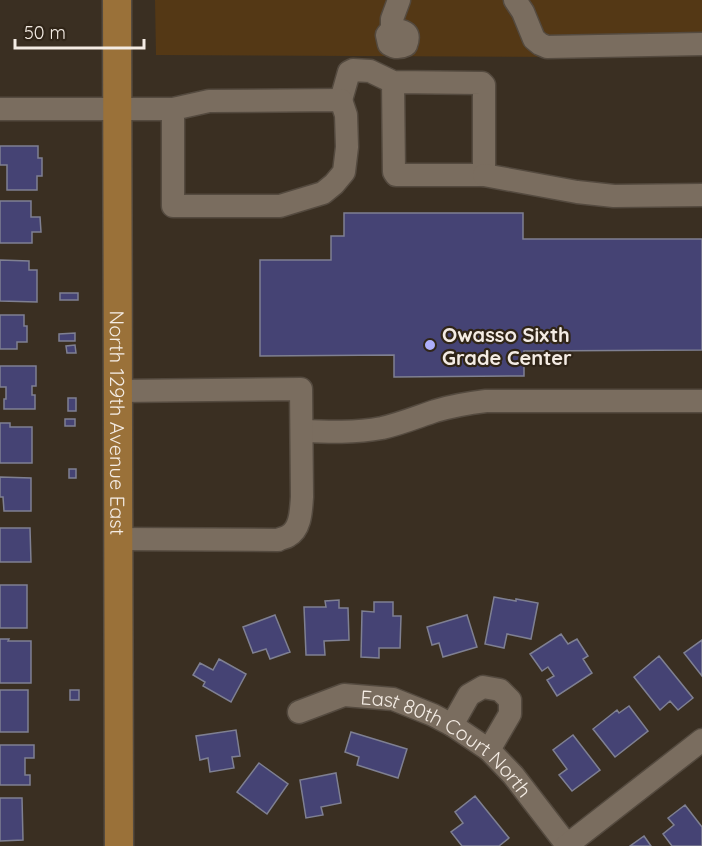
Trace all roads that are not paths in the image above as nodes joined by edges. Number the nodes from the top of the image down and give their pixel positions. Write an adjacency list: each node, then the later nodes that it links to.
1 (117, 0): 10 (main road, North 129th Avenue East)
2 (399, 0): 4 (street)
3 (515, 0): 5 (street)
4 (392, 29)
5 (702, 44)
6 (393, 82): 7 (street); 11 (street); 11 (street)
7 (341, 100): 9 (street); 9 (street)
8 (0, 109): 10 (street)
9 (173, 109): 10 (street)
10 (118, 110): 13 (main road, North 129th Avenue East)
11 (484, 175): 12 (street)
12 (702, 195)
13 (119, 391): 15 (street); 16 (main road, North 129th Avenue East)
14 (702, 400): 15 (street)
15 (302, 431): 16 (street)
16 (118, 539): 22 (main road, North 129th Avenue East)
17 (299, 712): 18 (street, East 80th Court North)
18 (452, 725): 20 (street, East 80th Court North); 20 (street)
19 (702, 740): 21 (street)
20 (489, 750): 21 (street, East 80th Court North)
21 (567, 845)
22 (119, 846)

